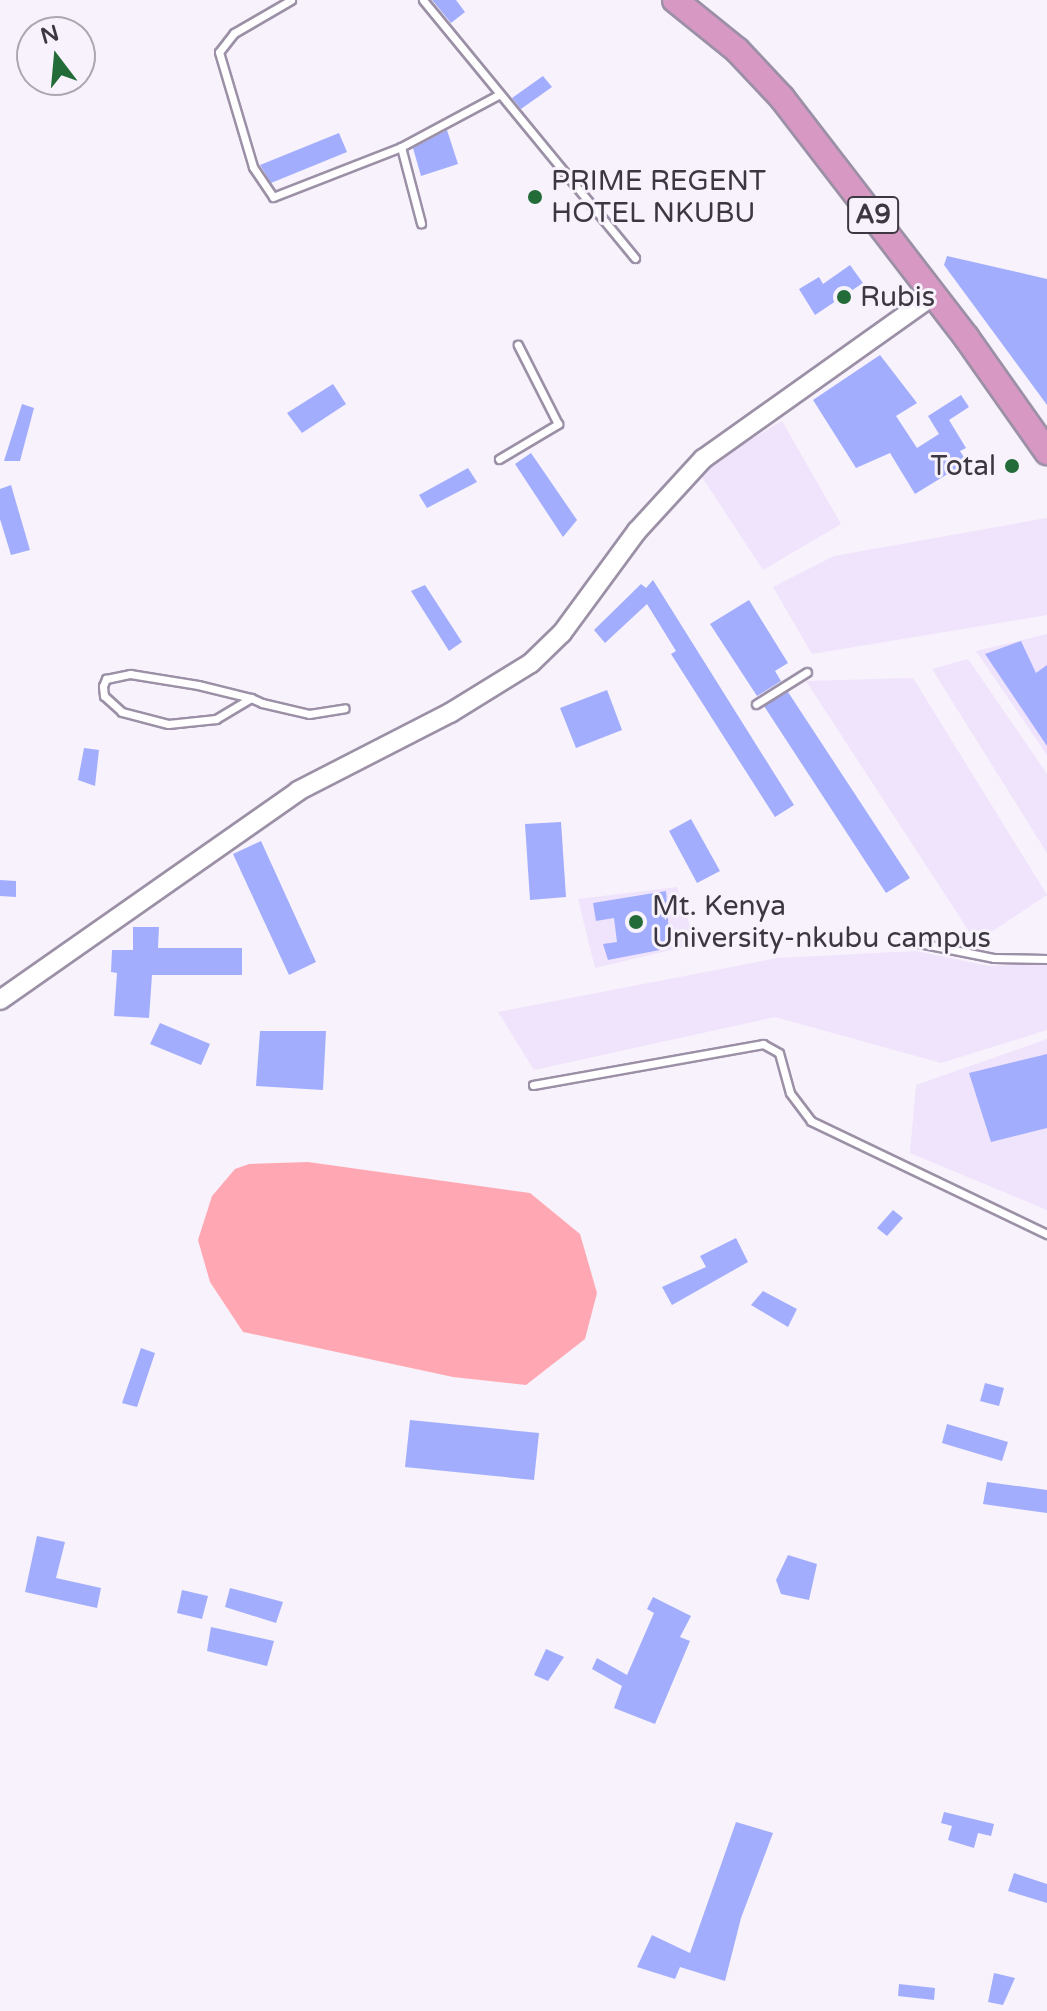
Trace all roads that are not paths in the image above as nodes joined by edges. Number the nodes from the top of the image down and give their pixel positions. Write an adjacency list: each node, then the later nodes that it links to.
1 (291, 0): 5 (lane)
2 (423, 0): 4 (lane)
3 (675, 0): 8 (highway, A9)
4 (500, 94): 5 (lane); 7 (lane)
5 (401, 147): 6 (lane)
6 (421, 223)
7 (635, 258)
8 (932, 296): 10 (highway, A9); 18 (street)
9 (518, 345): 11 (lane)
10 (1047, 452)
11 (499, 459)
12 (807, 672): 14 (lane)
13 (251, 698): 13 (lane); 15 (lane)
14 (756, 704)
15 (345, 708)
16 (914, 942): 17 (lane)
17 (1047, 959)
18 (0, 1000)
19 (533, 1085): 20 (lane)
20 (1047, 1234)

